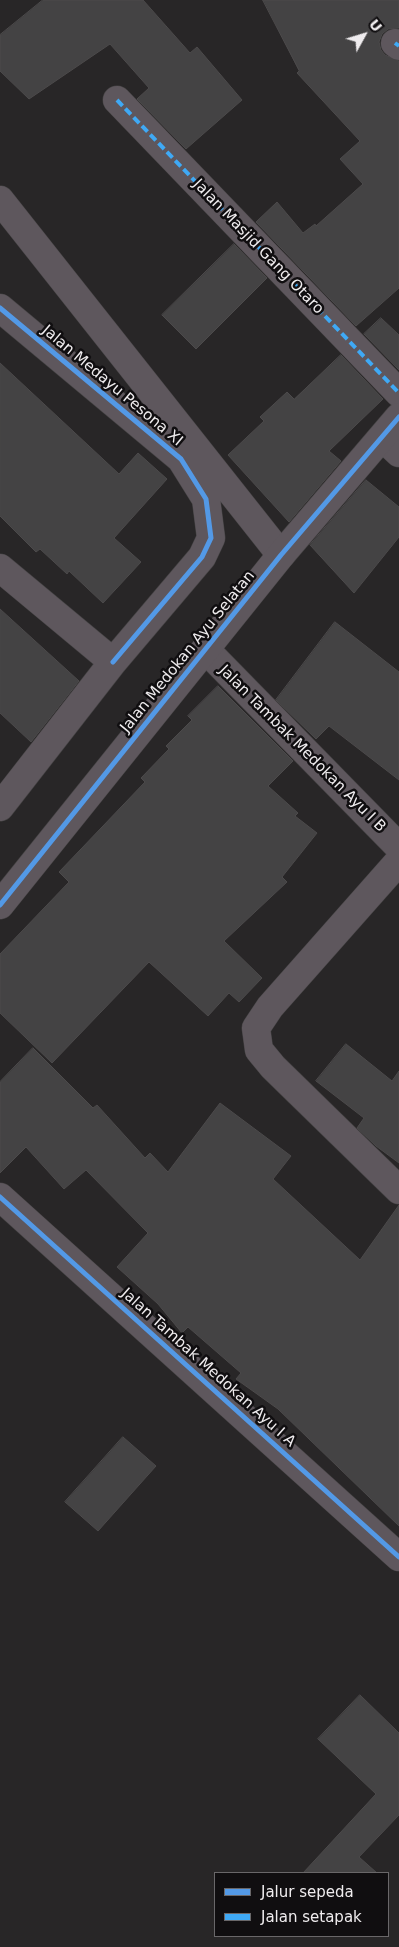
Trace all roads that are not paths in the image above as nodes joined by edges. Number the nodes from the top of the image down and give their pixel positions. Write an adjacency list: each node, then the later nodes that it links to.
1 (116, 100): 4 (street, Jalan Masjid Gang Otaro)
2 (0, 200): 6 (street)
3 (0, 308): 9 (street, Jalan Medayu Pesona XI)
4 (399, 393)
5 (394, 436): 6 (street, Jalan Medokan Ayu Selatan)
6 (281, 555): 8 (street, Jalan Medokan Ayu Selatan)
7 (0, 568): 9 (street)
8 (206, 650): 11 (street, Jalan Tambak Medokan Ayu I B); 13 (street, Jalan Medokan Ayu Selatan)
9 (112, 662): 10 (street, Jalan Medayu Pesona XI)
10 (0, 807)
11 (399, 847)
12 (399, 861): 14 (street)
13 (0, 905)
14 (399, 1190)
15 (0, 1197): 16 (street, Jalan Tambak Medokan Ayu I A)
16 (399, 1556)

